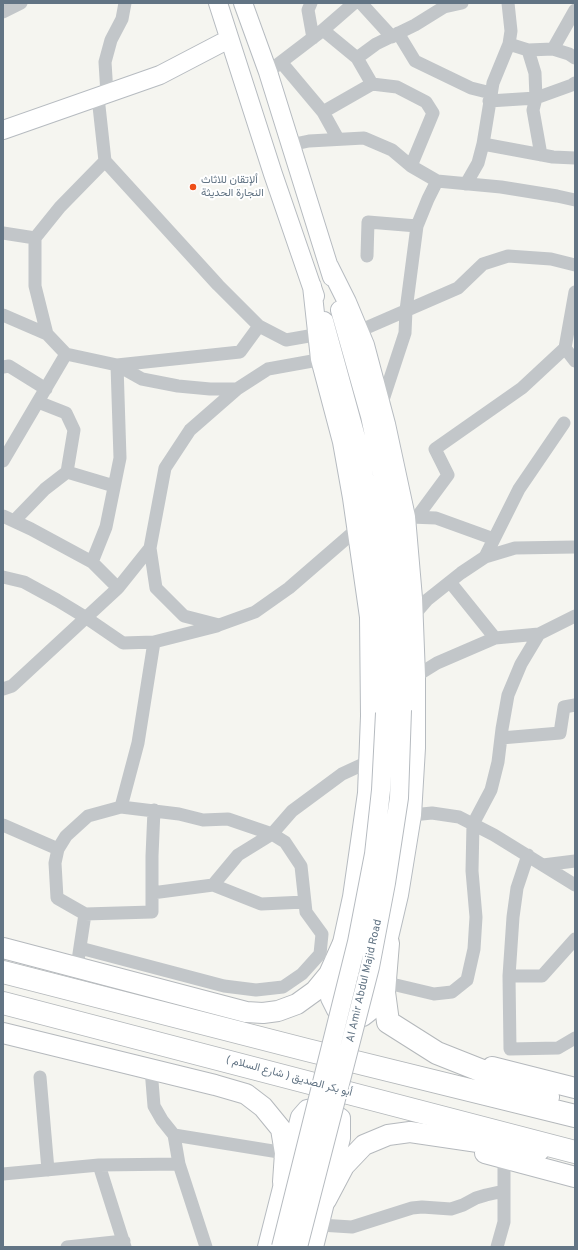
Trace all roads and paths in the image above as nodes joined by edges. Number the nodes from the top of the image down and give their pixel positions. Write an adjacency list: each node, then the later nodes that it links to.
1 (21, 3): 11 (street)
2 (125, 3): 23 (street)
3 (218, 3): 14 (main road)
4 (244, 3): 20 (main road)
5 (311, 3): 12 (street)
6 (354, 3): 12 (street)
7 (361, 3): 13 (street)
8 (462, 3): 13 (street)
9 (508, 3): 15 (street)
10 (575, 10): 16 (street)
11 (3, 12)
12 (318, 34): 18 (street); 20 (street)
13 (395, 35): 18 (street); 24 (street)
14 (229, 39): 23 (main road); 49 (main road)
15 (509, 44): 17 (street); 24 (street)
16 (553, 49): 17 (street); 19 (street)
17 (528, 50): 25 (street)
18 (356, 58): 22 (street)
19 (575, 58)
20 (274, 67): 26 (street); 30 (main road)
21 (575, 83): 25 (street)
22 (372, 84): 26 (street); 34 (street)
23 (102, 96): 27 (main road); 33 (street)
24 (490, 97): 25 (street); 29 (street)
25 (536, 98): 31 (street)
26 (323, 112): 28 (street)
27 (3, 130)
28 (338, 139): 30 (street); 34 (street)
29 (483, 144): 31 (street); 36 (street)
30 (290, 145): 43 (main road)
31 (541, 155): 32 (street)
32 (575, 158)
33 (105, 161): 40 (street); 47 (street)
34 (411, 166): 35 (street)
35 (437, 181): 36 (street); 38 (street)
36 (466, 184): 37 (street)
37 (575, 200)
38 (417, 226): 41 (street); 45 (street)
39 (3, 233): 40 (street)
40 (35, 238): 50 (street)
41 (367, 256)
42 (575, 265): 45 (street)
43 (329, 266): 48 (main road); 86 (main road)
44 (575, 292): 51 (street)
45 (406, 310): 48 (street); 60 (street)
46 (3, 315): 50 (street)
47 (259, 326): 49 (street); 55 (street)
48 (359, 331): 60 (main road)
49 (323, 333): 53 (main road)
50 (47, 334): 52 (street)
51 (565, 348): 54 (street); 65 (street)
52 (66, 354): 55 (street); 57 (street)
53 (328, 358): 58 (street); 67 (main road); 86 (main road)
54 (575, 362)
55 (117, 365): 58 (street); 64 (street)
56 (3, 367): 57 (street)
57 (46, 389): 59 (street)
58 (237, 389): 70 (street)
59 (38, 402): 62 (street); 63 (street)
60 (381, 406): 65 (main road)
61 (564, 423): 68 (street)
62 (3, 461)
63 (66, 472): 64 (street); 66 (street)
64 (114, 486): 72 (street)
65 (411, 517): 68 (street); 76 (main road)
66 (9, 519): 72 (street)
67 (356, 530): 79 (street); 88 (main road)
68 (494, 539): 71 (street)
69 (575, 547): 71 (street)
70 (150, 548): 75 (street); 79 (street)
71 (485, 557): 74 (street)
72 (92, 562): 75 (street)
73 (3, 577): 78 (street)
74 (450, 582): 76 (street); 81 (street)
75 (118, 588): 78 (street)
76 (414, 615): 83 (main road)
77 (575, 616): 80 (street)
78 (85, 617): 82 (street); 84 (street)
79 (219, 625): 82 (street)
80 (539, 634): 81 (street); 87 (street)
81 (495, 638): 83 (street)
82 (154, 642): 89 (street)
83 (416, 676): 91 (main road)
84 (3, 689)
85 (575, 705): 87 (street)
86 (394, 712): 141 (main road, Al Amir Abdul Majid Road, bridge); 142 (main road, Al Amir Abdul Majid Road, bridge)
87 (501, 738): 92 (street)
88 (368, 762): 94 (street); 106 (main road)
89 (122, 807): 90 (street); 95 (street)
90 (154, 810): 94 (street); 101 (street)
91 (412, 815): 92 (street); 105 (main road)
92 (473, 824): 96 (street); 112 (street)
93 (3, 825): 95 (street)
94 (272, 834): 99 (street); 102 (street)
95 (58, 849): 103 (street)
96 (528, 855): 98 (street); 111 (street)
97 (575, 861): 98 (street)
98 (543, 865): 100 (street)
99 (213, 885): 101 (street); 102 (street)
100 (575, 885)
101 (152, 893): 103 (street)
102 (305, 902): 108 (street)
103 (85, 914): 108 (street)
104 (575, 939): 111 (street)
105 (388, 943): 106 (main road); 116 (highway)
106 (342, 945): 109 (main road)
107 (3, 948): 109 (main road)
108 (80, 948): 109 (street)
109 (77, 967)
110 (3, 972): 121 (highway)
111 (509, 976): 115 (street)
112 (396, 985)
113 (3, 1003): 124 (highway, ( شارع السلام ) أبو بكر الصديق)
114 (3, 1033): 117 (main road)
115 (575, 1038)
116 (437, 1053): 119 (main road); 120 (highway)
117 (151, 1069): 123 (street); 125 (main road)
118 (40, 1077): 130 (street)
119 (575, 1088)
120 (575, 1108)
121 (575, 1116)
122 (410, 1132): 126 (main road); 127 (main road); 135 (main road)
123 (174, 1135): 125 (street); 128 (street)
124 (575, 1152)
125 (285, 1153): 133 (main road)
126 (575, 1157)
127 (504, 1159): 132 (main road); 134 (street)
128 (179, 1164): 129 (street); 139 (street)
129 (99, 1165): 130 (street); 137 (street)
130 (48, 1170): 131 (street)
131 (3, 1174)
132 (575, 1177)
133 (283, 1182): 135 (main road); 140 (main road)
134 (504, 1191): 136 (street); 144 (street)
135 (326, 1200): 136 (main road)
136 (320, 1225): 143 (main road)
137 (125, 1244): 138 (street)
138 (67, 1247)
139 (206, 1247)
140 (267, 1247)
141 (280, 1247)
142 (298, 1247)
143 (314, 1247)
144 (497, 1247)

